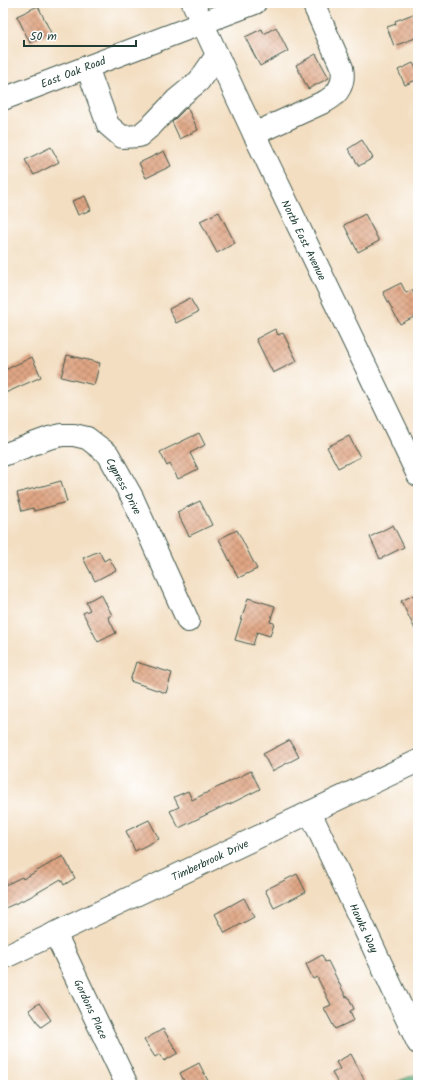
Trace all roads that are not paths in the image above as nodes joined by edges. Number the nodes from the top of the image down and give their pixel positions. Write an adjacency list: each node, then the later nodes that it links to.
1 (193, 3): 4 (street, North East Avenue)
2 (254, 3): 4 (street, East Oak Road)
3 (313, 3): 8 (street)
4 (202, 23): 5 (street, North East Avenue); 6 (street, East Oak Road)
5 (218, 55): 6 (street); 8 (street, North East Avenue)
6 (87, 67): 7 (street, East Oak Road)
7 (3, 99)
8 (254, 134): 10 (street, North East Avenue)
9 (3, 456): 11 (street, Cypress Drive)
10 (418, 475)
11 (188, 621)
12 (418, 761): 13 (street, Timberbrook Drive)
13 (310, 812): 14 (street, Timberbrook Drive); 16 (street, Hawks Way)
14 (55, 933): 15 (street, Timberbrook Drive); 17 (street, Gordons Place)
15 (3, 958)
16 (418, 1043)
17 (127, 1085)

